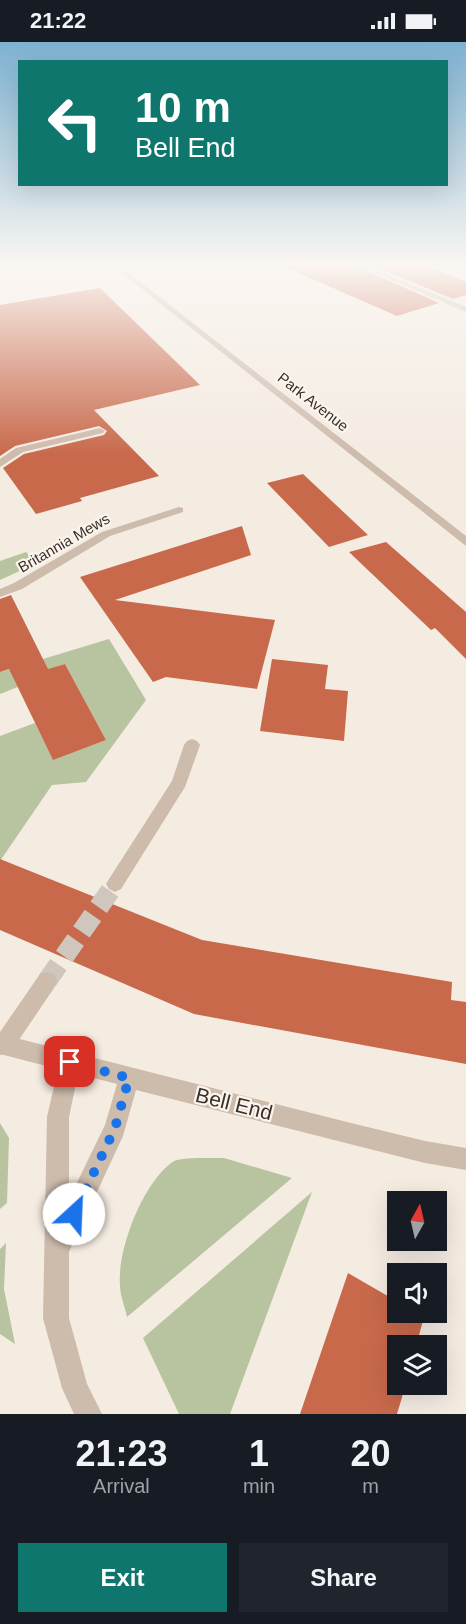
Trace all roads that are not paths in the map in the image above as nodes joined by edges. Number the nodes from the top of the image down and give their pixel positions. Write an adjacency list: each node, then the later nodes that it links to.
1 (193, 327): 5 (street, Park Avenue)
2 (100, 431): 3 (street)
3 (0, 464)
4 (179, 510): 6 (street, Britannia Mews)
5 (466, 542)
6 (0, 593)
7 (192, 745): 8 (street)
8 (115, 884)
9 (47, 981): 10 (street)
10 (1, 1046): 11 (street, Bell End)
11 (70, 1062): 12 (street, Bell End); 14 (street)
12 (129, 1078): 13 (street, Bell End); 14 (street)
13 (466, 1159)
14 (58, 1249): 15 (street)
15 (88, 1414)

